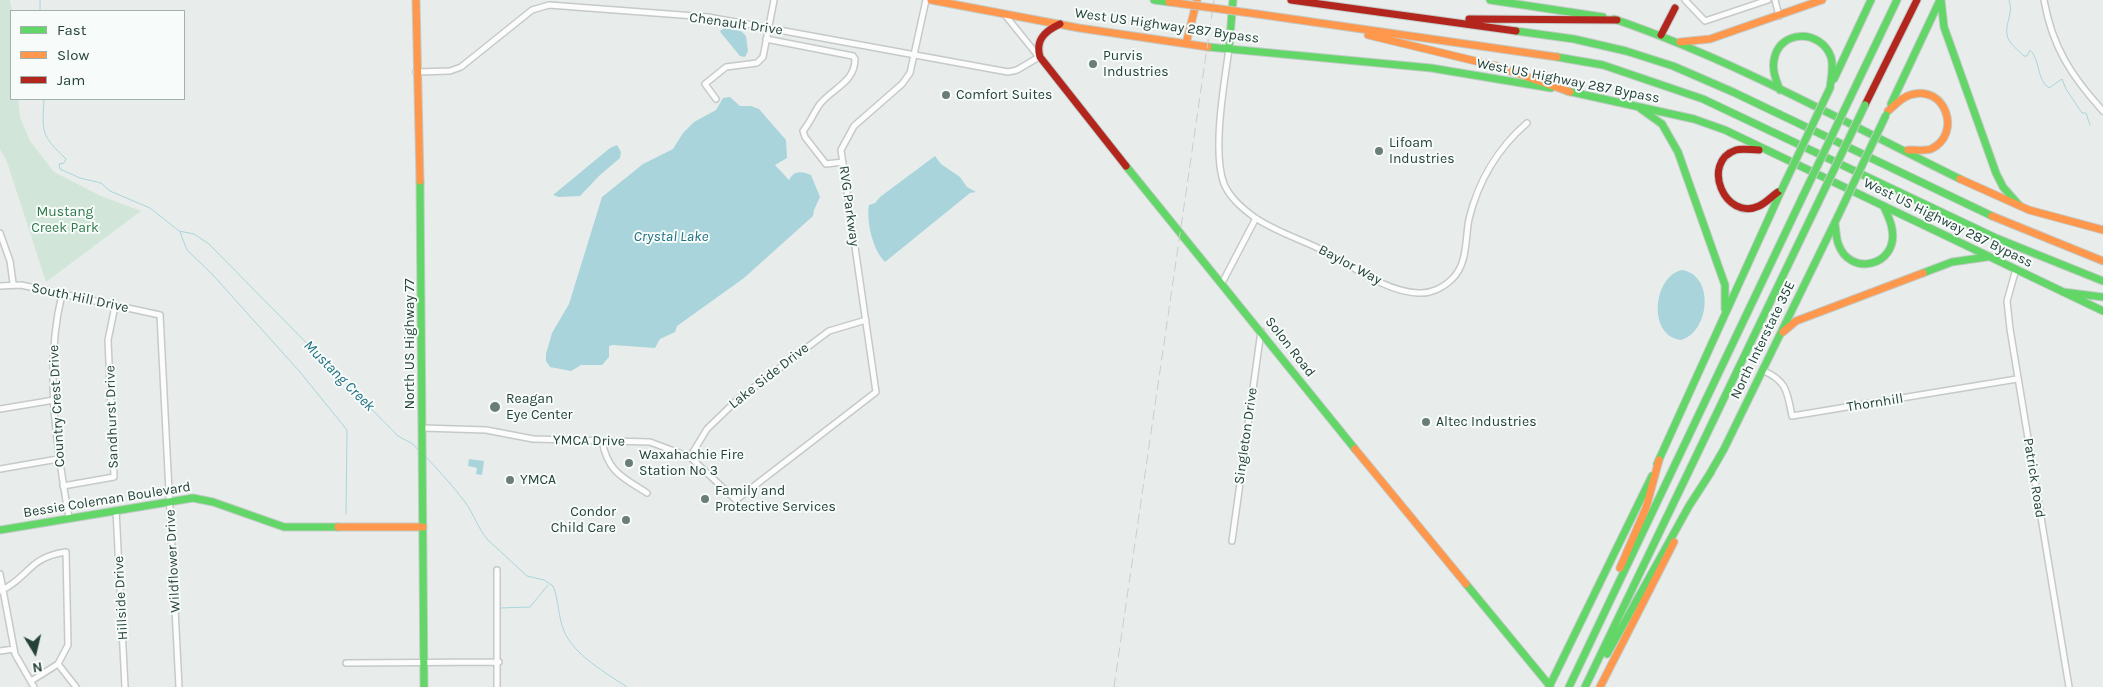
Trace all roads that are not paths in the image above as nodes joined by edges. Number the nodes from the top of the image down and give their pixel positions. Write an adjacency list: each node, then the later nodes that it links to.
1 (416, 0): 34 (main road, North US Highway 77)
2 (774, 0): 26 (street)
3 (926, 0): 32 (street, RVG Parkway)
4 (931, 0): 21 (main road, West US Highway 287 Bypass)
5 (1154, 0): 25 (main road, bridge)
6 (1197, 0): 30 (main road)
7 (1233, 0): 31 (main road)
8 (1291, 0): 20 (main road)
9 (1490, 0): 23 (main road)
10 (1685, 0): 11 (street)
11 (1768, 0)
12 (1775, 0): 22 (street)
13 (1822, 0): 22 (main road)
14 (1871, 0): 35 (main road)
15 (1897, 0): 93 (main road, bridge)
16 (1916, 0): 109 (main road, bridge)
17 (1940, 0): 41 (main road, North Interstate 35E); 48 (main road)
18 (2044, 0): 40 (street)
19 (1675, 8): 27 (main road)
20 (1389, 14): 23 (main road); 54 (main road)
21 (1005, 15): 24 (main road, West US Highway 287 Bypass); 33 (street)
22 (1780, 16): 29 (main road)
23 (1616, 20): 27 (main road)
24 (1060, 24): 30 (main road, West US Highway 287 Bypass); 33 (main road)
25 (1340, 26): 37 (main road); 56 (main road)
26 (769, 27): 28 (street); 32 (street, Chenault Drive); 34 (street, Chenault Drive)
27 (1661, 36): 29 (main road)
28 (766, 39): 38 (street); 45 (street)
29 (1673, 41): 36 (main road)
30 (1186, 44): 31 (main road, West US Highway 287 Bypass)
31 (1229, 49): 37 (main road, West US Highway 287 Bypass); 49 (street, Baylor Way)
32 (914, 55): 33 (street, Chenault Drive); 45 (street, RVG Parkway)
33 (1039, 57): 57 (main road, Solon Road)
34 (416, 72): 74 (main road, North US Highway 77)
35 (1830, 88): 36 (main road); 46 (main road, bridge)
36 (1780, 90): 43 (main road)
37 (1570, 92): 39 (main road, West US Highway 287 Bypass)
38 (716, 99)
39 (1636, 106): 44 (main road, West US Highway 287 Bypass); 67 (main road)
40 (2103, 110)
41 (1887, 113): 43 (main road); 50 (main road, North Interstate 35E, bridge)
42 (1527, 123): 49 (street, Baylor Way)
43 (1898, 147): 48 (main road)
44 (1769, 152): 46 (main road); 47 (main road, West US Highway 287 Bypass)
45 (843, 162): 66 (street, RVG Parkway)
46 (1782, 188): 67 (main road)
47 (1884, 206): 50 (main road); 53 (main road, West US Highway 287 Bypass)
48 (2024, 208): 51 (main road)
49 (1256, 218): 57 (street)
50 (1837, 219): 69 (main road, North Interstate 35E)
51 (2103, 230)
52 (0, 233): 58 (street)
53 (1989, 257): 55 (main road, West US Highway 287 Bypass); 69 (main road)
54 (2103, 261)
55 (2016, 270): 60 (main road, West US Highway 287 Bypass); 71 (street, Patrick Road)
56 (2103, 281)
57 (1222, 283): 68 (main road, Solon Road)
58 (13, 284): 59 (street, South Hill Drive); 61 (street, South Hill Drive)
59 (0, 286)
60 (2063, 292): 62 (main road); 64 (main road, West US Highway 287 Bypass)
61 (62, 294): 63 (street, South Hill Drive); 72 (street, Country Crest Drive)
62 (2103, 297)
63 (116, 306): 65 (street, South Hill Drive); 81 (street, Sandhurst Drive)
64 (2103, 311)
65 (160, 315): 84 (street, Wildflower Drive)
66 (866, 320): 76 (street, Lake Side Drive); 83 (street, RVG Parkway)
67 (1723, 321): 78 (main road)
68 (1261, 331): 89 (street, Singleton Drive); 101 (main road, Solon Road)
69 (1776, 340): 70 (main road, North Interstate 35E)
70 (1762, 370): 71 (street, Thornhill); 80 (main road, North Interstate 35E)
71 (2017, 379): 111 (street, Patrick Road)
72 (54, 400): 73 (street); 77 (street, Country Crest Drive)
73 (0, 408)
74 (423, 431): 75 (street, YMCA Drive); 87 (main road, North US Highway 77)
75 (602, 441): 76 (street, YMCA Drive); 82 (street)
76 (690, 457): 83 (street, YMCA Drive)
77 (58, 459): 79 (street); 81 (street, Country Crest Drive)
78 (1659, 460): 93 (main road); 101 (main road)
79 (0, 469)
80 (1711, 472): 109 (main road); 110 (main road, North Interstate 35E)
81 (63, 486): 86 (street, Country Crest Drive)
82 (647, 493)
83 (736, 500)
84 (170, 501): 85 (main road, Bessie Coleman Boulevard); 87 (main road, Bessie Coleman Boulevard); 105 (street, Wildflower Drive)
85 (116, 510): 86 (main road, Bessie Coleman Boulevard); 104 (street, Hillside Drive)
86 (69, 518): 88 (main road, Bessie Coleman Boulevard)
87 (423, 526): 97 (main road, North US Highway 77)
88 (0, 530)
89 (1232, 541)
90 (496, 570): 98 (street)
91 (0, 574): 92 (street)
92 (1, 590): 94 (street); 99 (street)
93 (1591, 643): 108 (main road)
94 (14, 649): 95 (street); 100 (street)
95 (0, 651)
96 (346, 662): 97 (street)
97 (424, 662): 98 (street); 106 (main road, North US Highway 77)
98 (498, 662): 107 (street)
99 (58, 664): 100 (street); 103 (street)
100 (31, 681): 102 (street)
101 (1549, 686)
102 (34, 687)
103 (76, 687)
104 (125, 687)
105 (179, 687)
106 (424, 687)
107 (497, 687)
108 (1568, 687)
109 (1586, 687)
110 (1600, 687)
111 (2069, 687)

